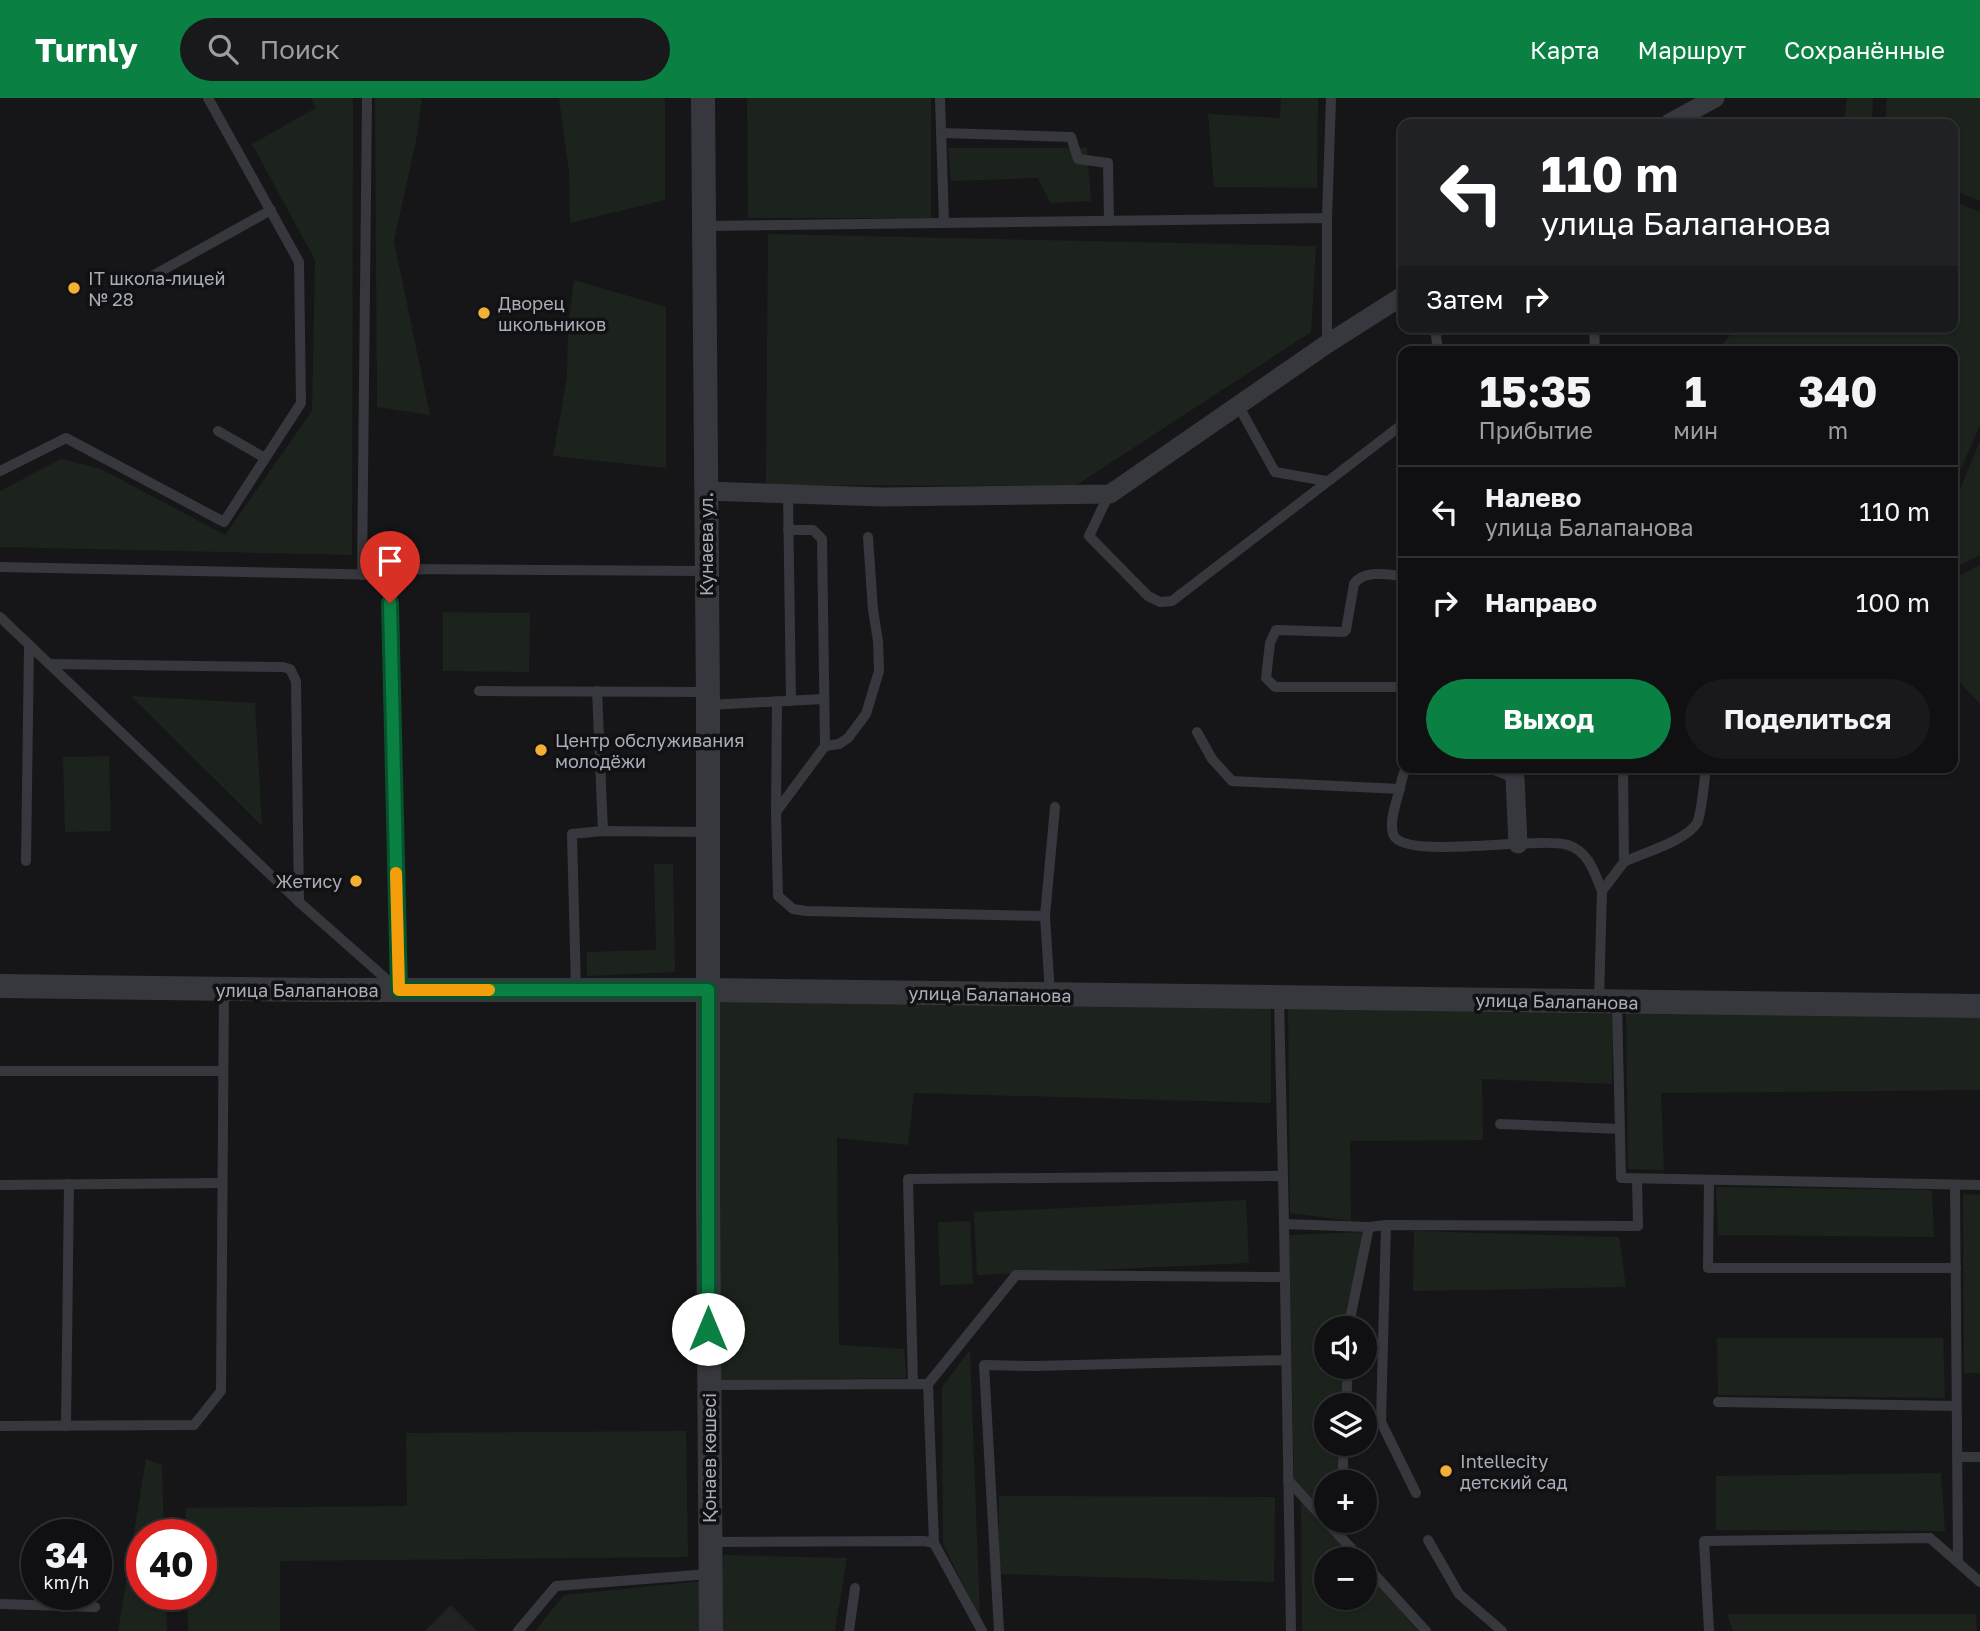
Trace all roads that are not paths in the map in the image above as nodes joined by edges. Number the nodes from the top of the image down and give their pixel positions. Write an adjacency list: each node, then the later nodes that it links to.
1 (208, 98): 9 (lane)
2 (367, 98): 30 (lane)
3 (703, 98): 13 (street, Кунаева ул.)
4 (940, 98): 8 (lane)
5 (1331, 98): 10 (lane)
6 (1715, 98): 7 (street)
7 (1677, 119)
8 (941, 133): 11 (lane); 12 (lane)
9 (271, 210): 14 (lane); 20 (lane)
10 (1327, 218): 11 (lane); 16 (lane)
11 (1109, 221): 12 (lane)
12 (944, 223): 13 (lane)
13 (704, 226): 23 (street, Кунаева ул.)
14 (145, 280)
15 (1398, 299): 16 (street)
16 (1327, 344): 17 (street)
17 (1238, 405): 22 (lane); 25 (street)
18 (1398, 427): 22 (lane)
19 (218, 431): 20 (lane)
20 (265, 458): 21 (lane)
21 (0, 471)
22 (1326, 481): 25 (lane)
23 (706, 491): 24 (street); 29 (street, Кунаева ул.)
24 (788, 494): 25 (street); 26 (lane)
25 (1110, 494)
26 (788, 530): 39 (lane); 42 (lane)
27 (868, 537): 44 (lane)
28 (0, 567): 30 (lane)
29 (706, 571): 31 (lane); 40 (street, Кунаева ул.)
30 (362, 575): 31 (lane)
31 (389, 575): 62 (lane)
32 (1398, 576): 36 (lane)
33 (0, 617): 34 (lane)
34 (29, 645): 35 (lane); 55 (lane)
35 (49, 664): 58 (lane); 58 (lane)
36 (1398, 687)
37 (479, 691): 38 (lane)
38 (597, 691): 40 (lane); 52 (lane)
39 (824, 698): 42 (lane); 44 (lane)
40 (708, 699): 41 (lane); 53 (street, Кунаева ул.)
41 (777, 701): 42 (lane); 51 (lane)
42 (791, 701)
43 (1197, 732): 49 (lane)
44 (825, 746): 51 (lane)
45 (1405, 773): 49 (lane)
46 (1515, 773): 54 (street)
47 (1623, 773): 56 (lane)
48 (1705, 773): 56 (lane)
49 (1400, 789): 54 (lane)
50 (1055, 807): 59 (lane)
51 (776, 812): 59 (lane)
52 (603, 831): 53 (lane); 63 (lane)
53 (708, 832): 64 (street, Кунаева ул.)
54 (1518, 844): 57 (lane)
55 (26, 861)
56 (1624, 862): 57 (lane)
57 (1602, 891): 67 (lane)
58 (299, 902): 62 (lane)
59 (1045, 916): 65 (lane)
60 (0, 986): 61 (street, улица Балапанова)
61 (224, 989): 62 (street, улица Балапанова); 70 (lane)
62 (399, 990): 63 (street, улица Балапанова)
63 (576, 990): 64 (street, улица Балапанова)
64 (708, 990): 65 (street, улица Балапанова); 90 (street, Қонаев көшесі)
65 (1050, 995): 66 (street, улица Балапанова)
66 (1279, 997): 67 (street, улица Балапанова); 73 (lane)
67 (1608, 1002): 68 (street, улица Балапанова); 72 (lane)
68 (1980, 1006)
69 (0, 1070): 70 (lane)
70 (223, 1072): 76 (lane)
71 (1500, 1124): 72 (lane)
72 (1620, 1129): 74 (lane)
73 (1283, 1176): 81 (lane); 88 (lane)
74 (1637, 1179): 75 (lane); 82 (lane)
75 (1709, 1180): 79 (lane); 84 (lane)
76 (222, 1183): 77 (lane); 94 (lane)
77 (69, 1184): 78 (lane); 94 (lane)
78 (0, 1185)
79 (1955, 1185): 80 (lane); 84 (lane)
80 (1980, 1185)
81 (1284, 1224): 83 (lane); 85 (lane)
82 (1386, 1225): 83 (lane); 98 (lane)
83 (1369, 1227): 86 (lane)
84 (1956, 1268): 92 (lane)
85 (1284, 1277): 87 (lane); 89 (lane)
86 (1351, 1316)
87 (1286, 1360): 97 (lane); 115 (lane)
88 (913, 1384): 89 (lane); 90 (lane)
89 (928, 1384): 102 (lane)
90 (709, 1385): 101 (street, Қонаев көшесі)
91 (1718, 1402): 92 (lane)
92 (1956, 1406): 95 (lane)
93 (0, 1426): 94 (lane)
94 (66, 1426)
95 (1957, 1457): 96 (lane); 104 (lane)
96 (1980, 1457)
97 (1288, 1480): 99 (lane); 116 (lane)
98 (1416, 1493)
99 (1339, 1535): 103 (lane)
100 (1428, 1540): 118 (lane)
101 (709, 1542): 102 (lane); 105 (street, Қонаев көшесі)
102 (934, 1543): 114 (lane)
103 (1350, 1547)
104 (1958, 1562): 107 (lane); 119 (lane)
105 (710, 1574): 111 (lane); 112 (street, Қонаев көшесі)
106 (1377, 1577): 117 (lane)
107 (1980, 1581)
108 (855, 1588): 113 (lane)
109 (0, 1605): 110 (lane)
110 (21, 1605)
111 (518, 1631)
112 (711, 1631)
113 (849, 1631)
114 (982, 1631)
115 (999, 1631)
116 (1291, 1631)
117 (1426, 1631)
118 (1502, 1631)
119 (1709, 1631)

